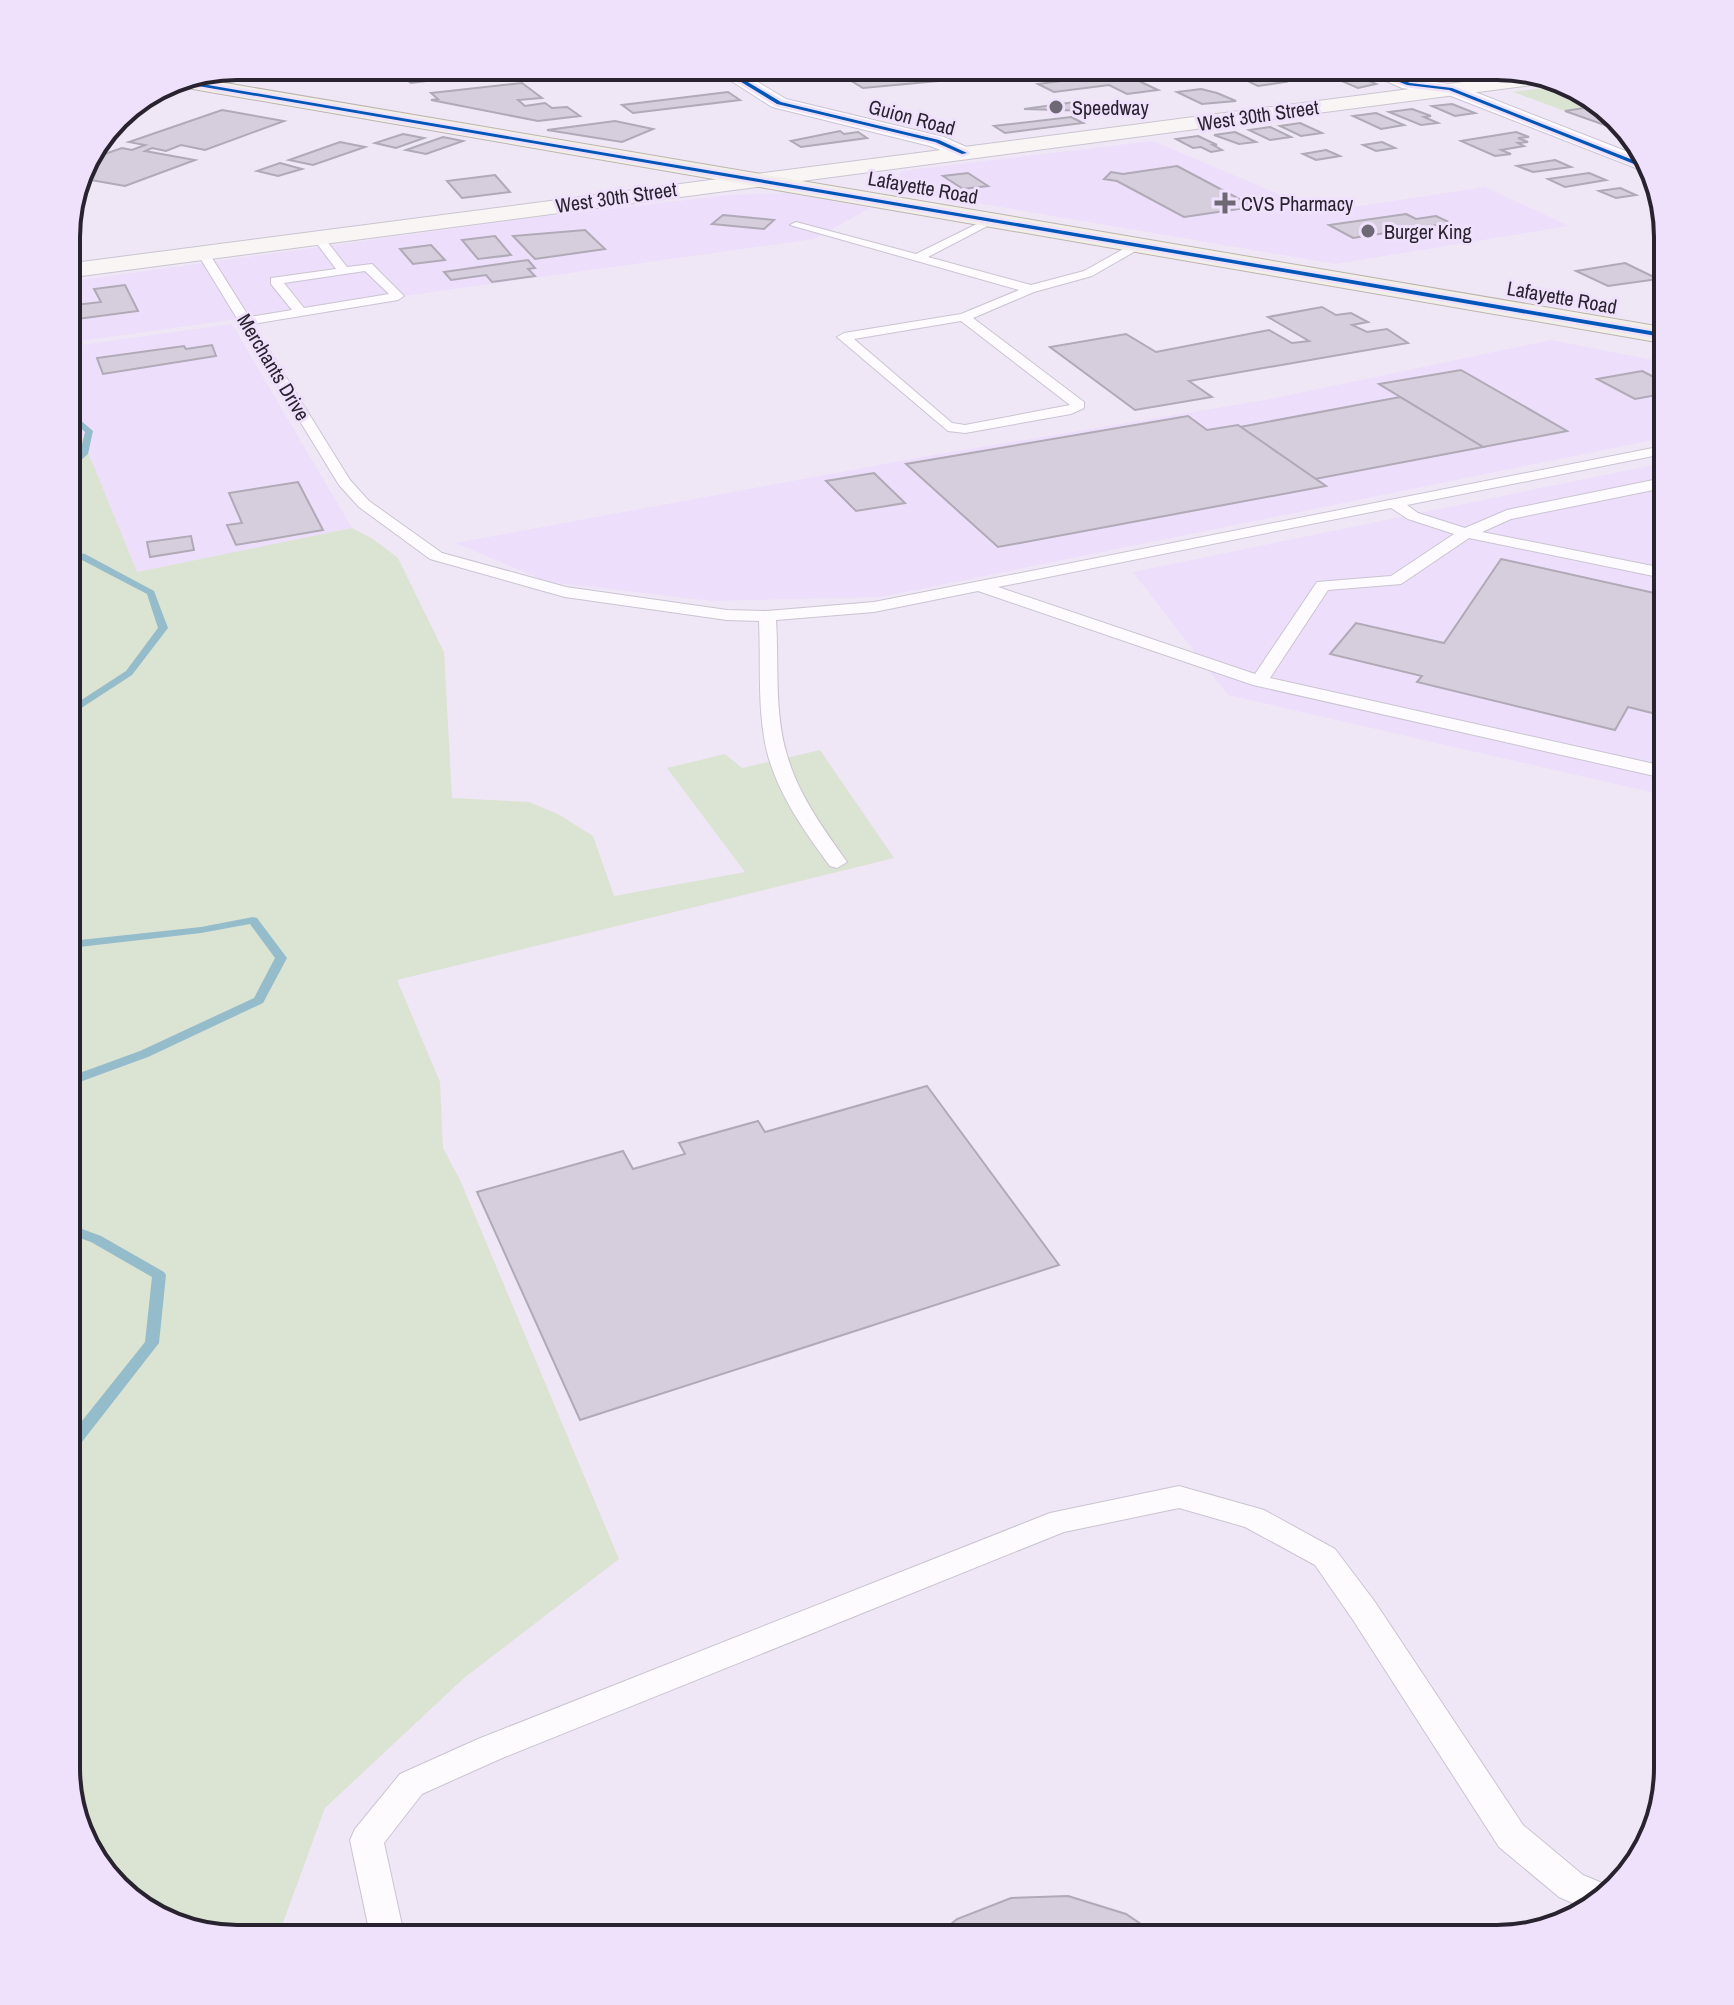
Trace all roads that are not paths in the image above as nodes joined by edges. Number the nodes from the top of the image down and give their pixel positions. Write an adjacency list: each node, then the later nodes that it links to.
1 (740, 80): 7 (street, Guion Road)
2 (1398, 80): 6 (street)
3 (1443, 80): 6 (street)
4 (1514, 81): 6 (main road, West 30th Street)
5 (199, 85): 11 (main road, Lafayette Road)
6 (1450, 89): 7 (main road, West 30th Street); 9 (street)
7 (964, 153): 11 (main road, West 30th Street)
8 (1629, 154): 9 (lane)
9 (1617, 156): 10 (street)
10 (1635, 163)
11 (755, 179): 12 (main road, Lafayette Road); 14 (main road, West 30th Street)
12 (993, 219): 15 (main road, Lafayette Road); 17 (lane)
13 (796, 225): 17 (lane)
14 (318, 237): 16 (main road, West 30th Street); 19 (lane)
15 (1140, 245): 20 (lane); 24 (main road, Lafayette Road)
16 (203, 253): 18 (main road, West 30th Street); 23 (lane, Merchants Drive)
17 (918, 258): 20 (lane)
18 (80, 269)
19 (344, 271): 21 (lane); 21 (lane)
20 (1031, 289): 22 (lane)
21 (301, 312): 23 (lane)
22 (964, 317): 22 (lane)
23 (246, 321): 31 (lane, Merchants Drive)
24 (1654, 334)
25 (1654, 452): 27 (lane, Merchants Drive)
26 (1654, 485): 28 (lane)
27 (1394, 503): 28 (lane); 30 (lane, Merchants Drive)
28 (1466, 533): 29 (lane); 32 (lane)
29 (1654, 571)
30 (978, 586): 31 (lane, Merchants Drive); 32 (lane)
31 (767, 616): 34 (lane)
32 (1259, 681): 33 (lane)
33 (1654, 770)
34 (837, 862)
35 (1590, 1894): 36 (lane)
36 (385, 1925)

